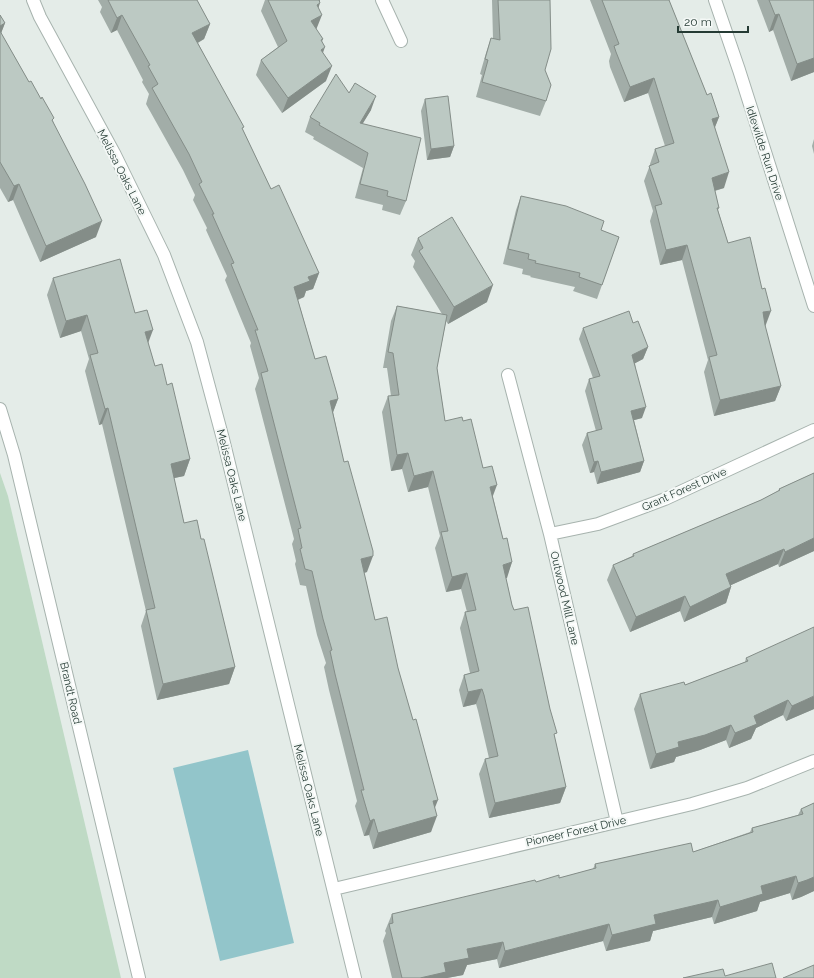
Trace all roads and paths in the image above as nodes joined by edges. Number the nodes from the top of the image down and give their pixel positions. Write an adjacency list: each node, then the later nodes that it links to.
1 (33, 0): 12 (street, Melissa Oaks Lane)
2 (382, 0): 4 (street)
3 (715, 0): 5 (street, Idlewilde Run Drive)
4 (401, 41)
5 (814, 306)
6 (508, 375): 9 (street, Outwood Mill Lane)
7 (0, 409): 13 (street, Brandt Road)
8 (814, 430): 9 (street, Grant Forest Drive)
9 (550, 534): 11 (street, Outwood Mill Lane)
10 (814, 761): 11 (street, Pioneer Forest Drive)
11 (617, 822): 12 (street, Pioneer Forest Drive)
12 (334, 889): 14 (street, Melissa Oaks Lane)
13 (139, 978)
14 (355, 978)

